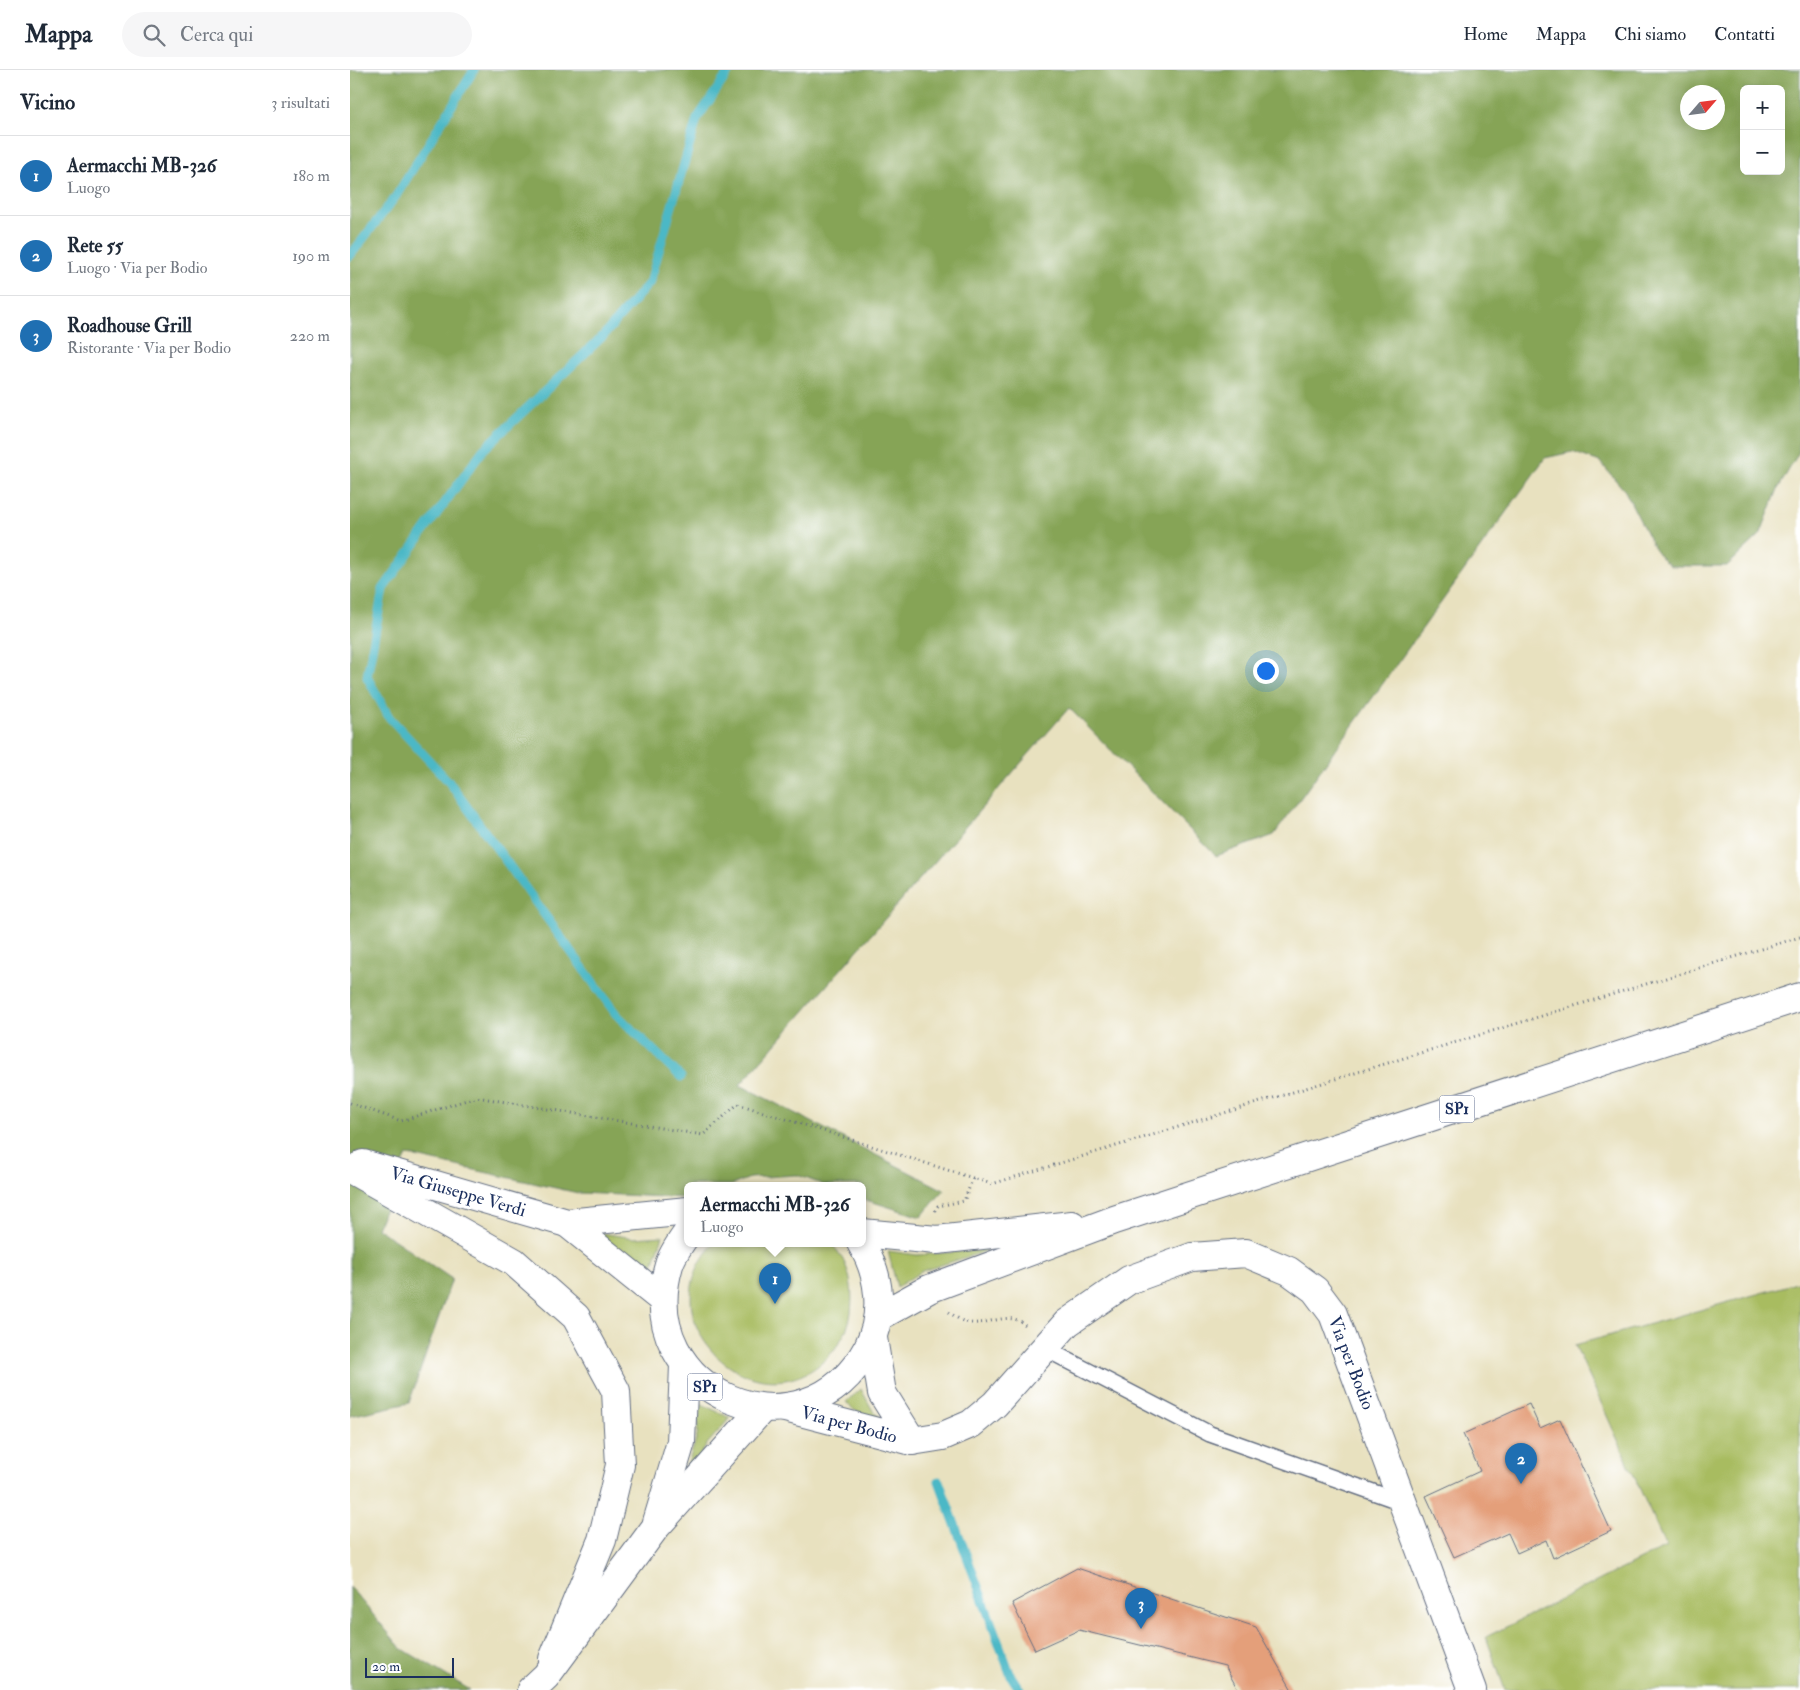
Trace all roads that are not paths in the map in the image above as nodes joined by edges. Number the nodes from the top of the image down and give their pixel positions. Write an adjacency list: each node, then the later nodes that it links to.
1 (1800, 997): 5 (main road, SP1)
2 (350, 1160): 6 (main road, Via Giuseppe Verdi)
3 (350, 1168): 18 (main road)
4 (684, 1212): 6 (main road, Via Giuseppe Verdi)
5 (1114, 1220): 7 (main road, SP1); 11 (main road, SP1)
6 (566, 1223): 10 (main road, Via Giuseppe Verdi)
7 (866, 1233)
8 (684, 1239): 10 (main road, SP1)
9 (863, 1247): 11 (main road, SP1)
10 (663, 1300): 13 (main road, SP1)
11 (875, 1328): 14 (main road, SP1); 15 (main road, Via per Bodio)
12 (1044, 1348): 15 (main road, Via per Bodio); 16 (lane); 16 (main road, Via per Bodio)
13 (684, 1365): 14 (main road, SP1); 17 (main road, SP1)
14 (774, 1408): 15 (main road, Via per Bodio); 17 (main road, SP1)
15 (912, 1441)
16 (1404, 1503): 19 (main road, Via per Bodio)
17 (655, 1528): 18 (main road, SP1)
18 (538, 1683)
19 (1472, 1690)

